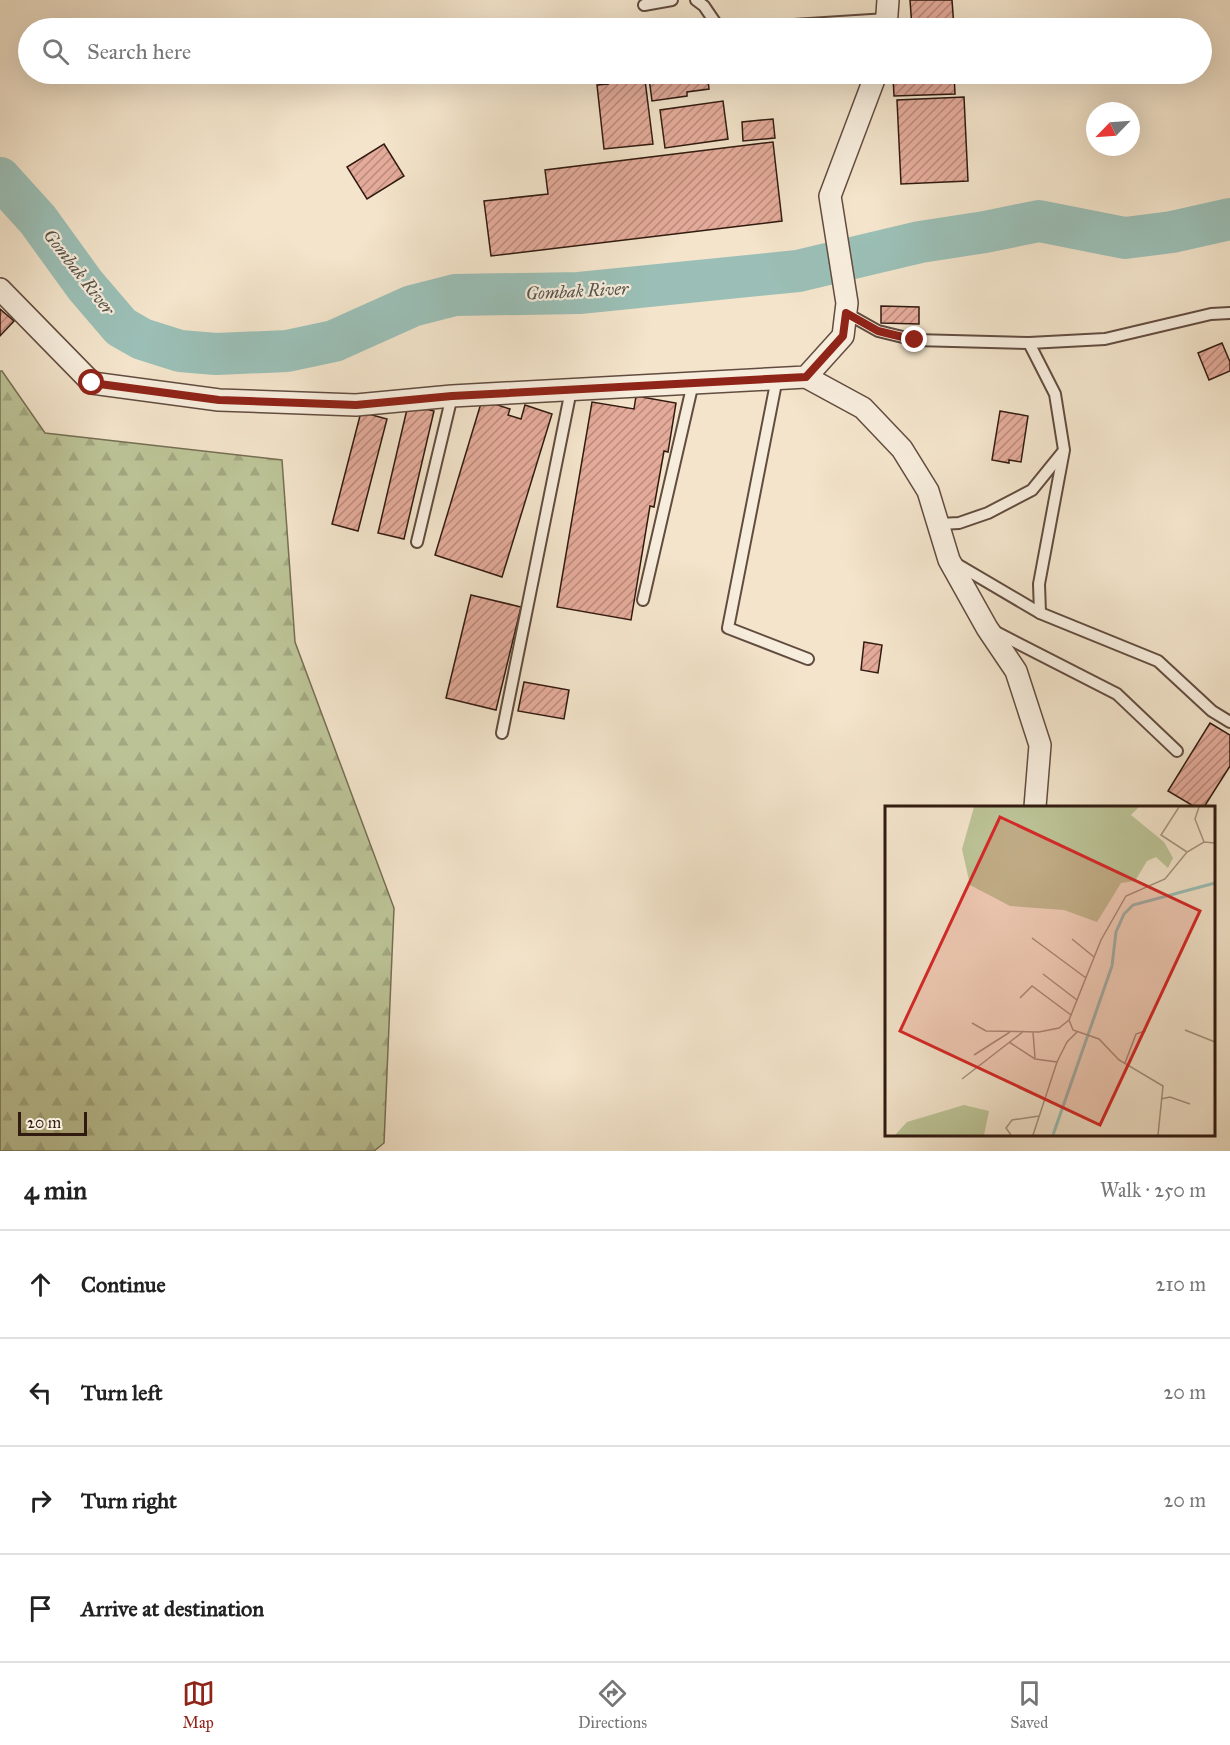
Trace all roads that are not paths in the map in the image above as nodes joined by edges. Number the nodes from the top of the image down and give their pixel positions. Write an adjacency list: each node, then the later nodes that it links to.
1 (672, 0): 3 (lane)
2 (696, 0): 5 (lane)
3 (644, 5)
4 (887, 16): 6 (lane)
5 (712, 18)
6 (864, 18)
7 (872, 84): 9 (street)
8 (0, 289): 16 (street)
9 (846, 308): 11 (lane); 12 (street)
10 (1230, 313): 11 (lane)
11 (1029, 343): 17 (lane)
12 (806, 377): 13 (street); 18 (street)
13 (777, 378): 14 (street); 24 (lane)
14 (693, 383): 15 (street); 21 (lane)
15 (571, 390): 16 (street); 26 (lane)
16 (452, 396): 19 (lane)
17 (1064, 450): 18 (lane); 22 (lane)
18 (940, 524): 20 (street)
19 (417, 542)
20 (949, 560): 22 (lane); 23 (street)
21 (643, 600)
22 (1040, 613): 25 (lane)
23 (987, 628): 27 (lane); 28 (street)
24 (808, 659)
25 (1230, 722)
26 (502, 733)
27 (1177, 751)
28 (1035, 806)

